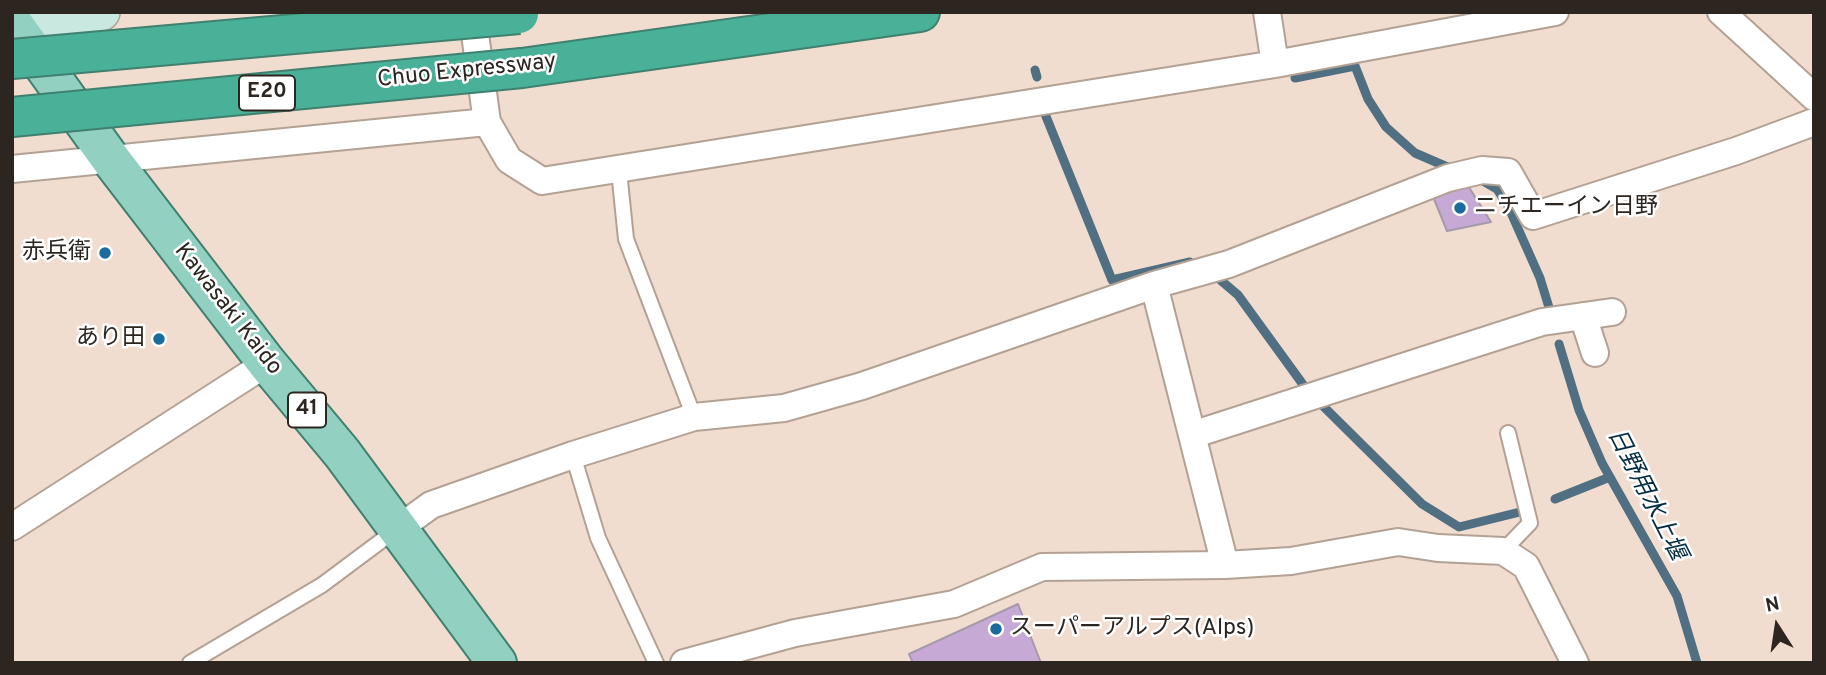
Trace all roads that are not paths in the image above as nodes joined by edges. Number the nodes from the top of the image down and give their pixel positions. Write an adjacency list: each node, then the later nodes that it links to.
1 (101, 12): 8 (street)
2 (472, 12): 13 (street)
3 (920, 12): 12 (highway, Chuo Expressway / E20, bridge)
4 (1267, 12): 10 (street)
5 (1555, 12): 10 (street)
6 (1721, 12): 11 (street)
7 (526, 13): 9 (highway, bridge)
8 (12, 23): 15 (main road, Kawasaki Kaido / 41)
9 (12, 59)
10 (1275, 64): 17 (street)
11 (1814, 97)
12 (12, 117)
13 (487, 122): 15 (street); 17 (street)
14 (1814, 122): 18 (street)
15 (113, 161): 16 (street); 22 (main road, Kawasaki Kaido / 41)
16 (12, 169)
17 (619, 171): 23 (lane)
18 (1154, 285): 23 (street); 25 (street)
19 (1612, 312): 20 (street)
20 (1583, 316): 21 (street); 25 (street)
21 (1594, 353)
22 (267, 363): 27 (street); 28 (main road, Kawasaki Kaido / 41)
23 (694, 417): 26 (street)
24 (1508, 433): 29 (lane)
25 (1192, 435): 30 (street)
26 (573, 455): 28 (street); 33 (lane)
27 (12, 527)
28 (398, 529): 31 (lane); 32 (main road, Kawasaki Kaido / 41)
29 (1503, 551): 30 (street); 35 (street)
30 (1225, 565): 34 (street)
31 (190, 663)
32 (497, 663)
33 (656, 663)
34 (684, 663)
35 (1575, 663)

